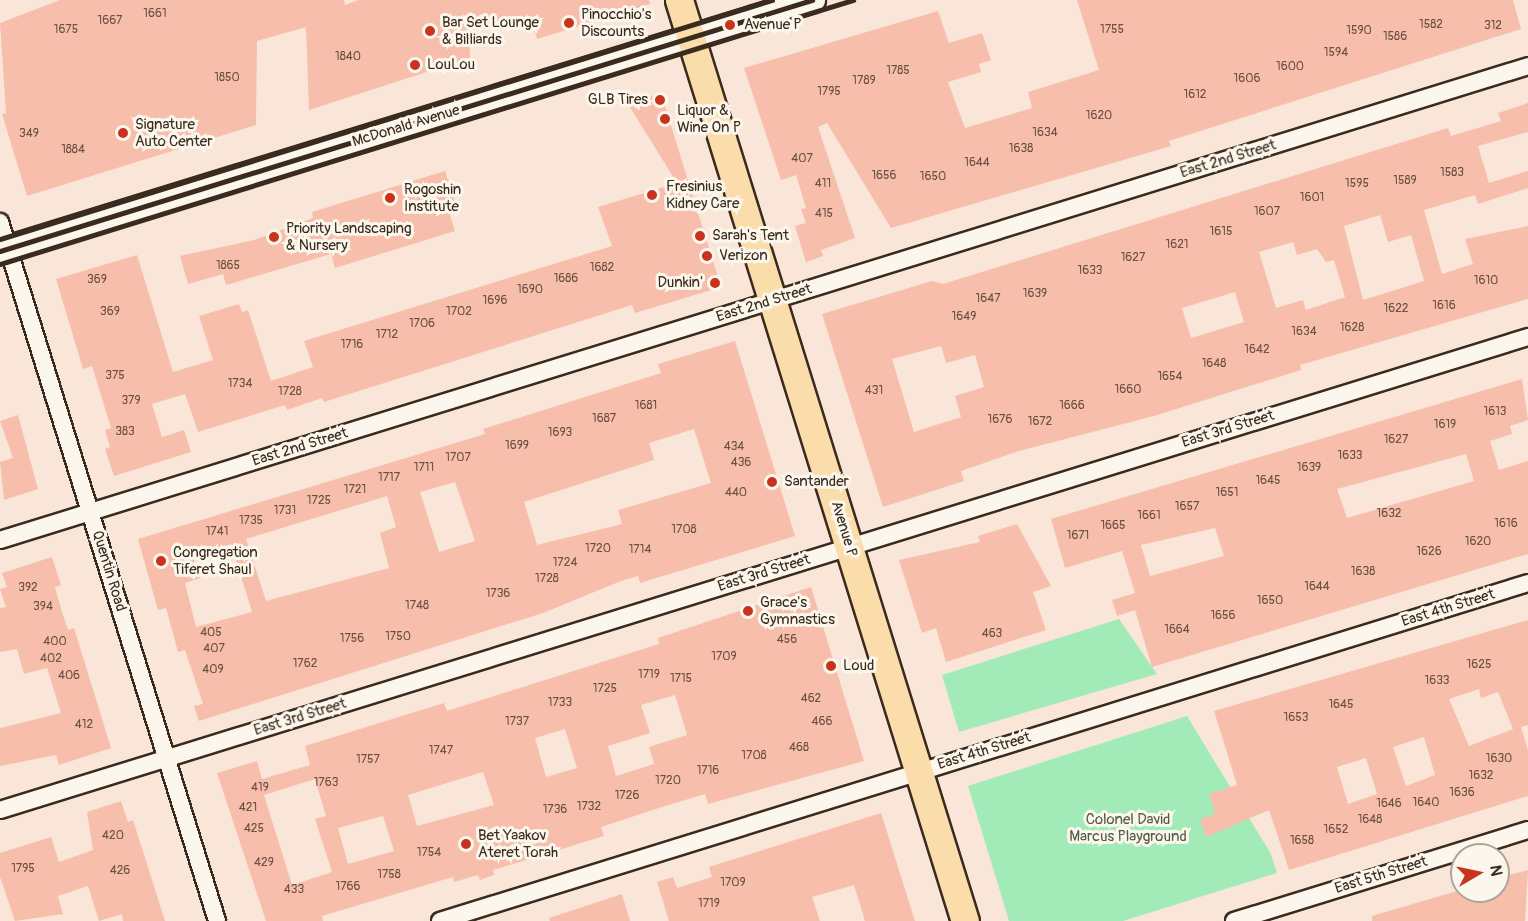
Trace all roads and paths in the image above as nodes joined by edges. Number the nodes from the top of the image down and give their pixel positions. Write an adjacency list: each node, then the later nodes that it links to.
1 (679, 0): 4 (main road, Avenue P)
2 (813, 0): 3 (main road, McDonald Avenue)
3 (746, 10): 4 (main road, McDonald Avenue)
4 (692, 38): 7 (main road, McDonald Avenue); 8 (main road, Avenue P)
5 (1528, 66): 8 (street, East 2nd Street)
6 (0, 222): 7 (street, Quentin Road)
7 (4, 250): 10 (street, Quentin Road)
8 (773, 300): 10 (street, East 2nd Street); 12 (main road, Avenue P)
9 (1528, 337): 12 (street, East 3rd Street)
10 (90, 512): 11 (street, East 2nd Street); 14 (street, Quentin Road)
11 (0, 540)
12 (849, 547): 14 (street, East 3rd Street); 15 (main road, Avenue P)
13 (1528, 583): 15 (street, East 4th Street)
14 (166, 759): 16 (street, East 3rd Street); 18 (street, Quentin Road)
15 (919, 771): 19 (street, East 4th Street); 20 (main road, Avenue P)
16 (0, 810)
17 (1528, 830): 21 (street, East 5th Street)
18 (217, 921)
19 (440, 921)
20 (965, 921)
21 (1234, 921)

